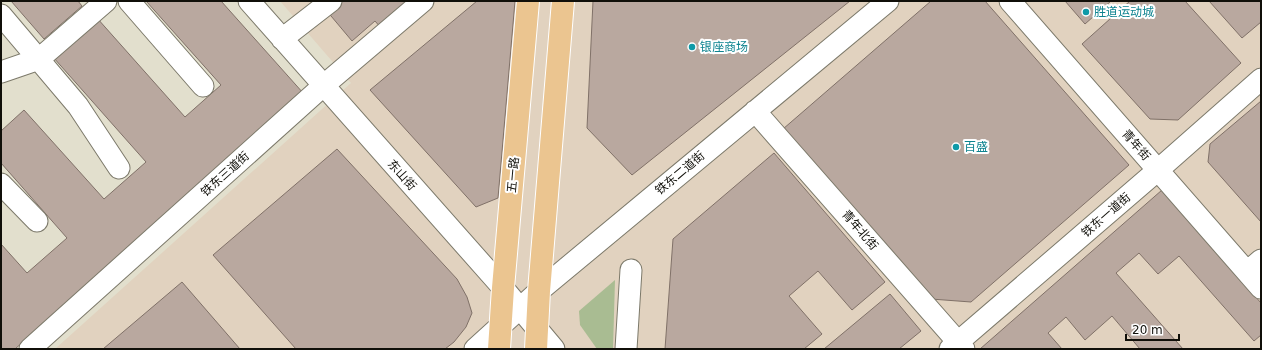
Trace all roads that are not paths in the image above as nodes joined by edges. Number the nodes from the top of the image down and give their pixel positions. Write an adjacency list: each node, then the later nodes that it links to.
1 (106, 1): 12 (street)
2 (129, 1): 15 (street)
3 (249, 1): 11 (street, 东山街)
4 (331, 1): 11 (street)
5 (422, 1): 16 (street, 铁东三道街)
6 (528, 1): 24 (main road, 五一路)
7 (563, 1): 26 (main road)
8 (888, 1): 17 (street, 铁东二道街)
9 (1010, 1): 19 (street, 青年街)
10 (1, 15): 12 (street)
11 (282, 39): 16 (street, 东山街)
12 (38, 59): 13 (street); 18 (street)
13 (1, 72)
14 (1261, 79): 19 (street, 铁东一道街)
15 (203, 86)
16 (323, 86): 24 (street, 东山街); 31 (street, 铁东三道街)
17 (755, 111): 26 (street, 铁东二道街); 30 (street, 青年北街)
18 (119, 168)
19 (1158, 170): 22 (street, 青年街); 30 (street, 铁东一道街)
20 (1, 184): 21 (street)
21 (37, 221)
22 (1254, 266): 25 (street, 青年街)
23 (631, 270): 35 (street)
24 (503, 288): 27 (street, 东山街); 28 (main road, 五一路)
25 (1261, 288)
26 (539, 291): 27 (street, 铁东二道街); 29 (main road)
27 (520, 309): 28 (street, 铁东二道街); 29 (street, 东山街)
28 (500, 327): 32 (street, 铁东二道街); 33 (main road, 五一路)
29 (536, 340): 34 (street, 东山街)
30 (957, 347)
31 (30, 349)
32 (475, 349)
33 (499, 349)
34 (554, 349)
35 (626, 349)

